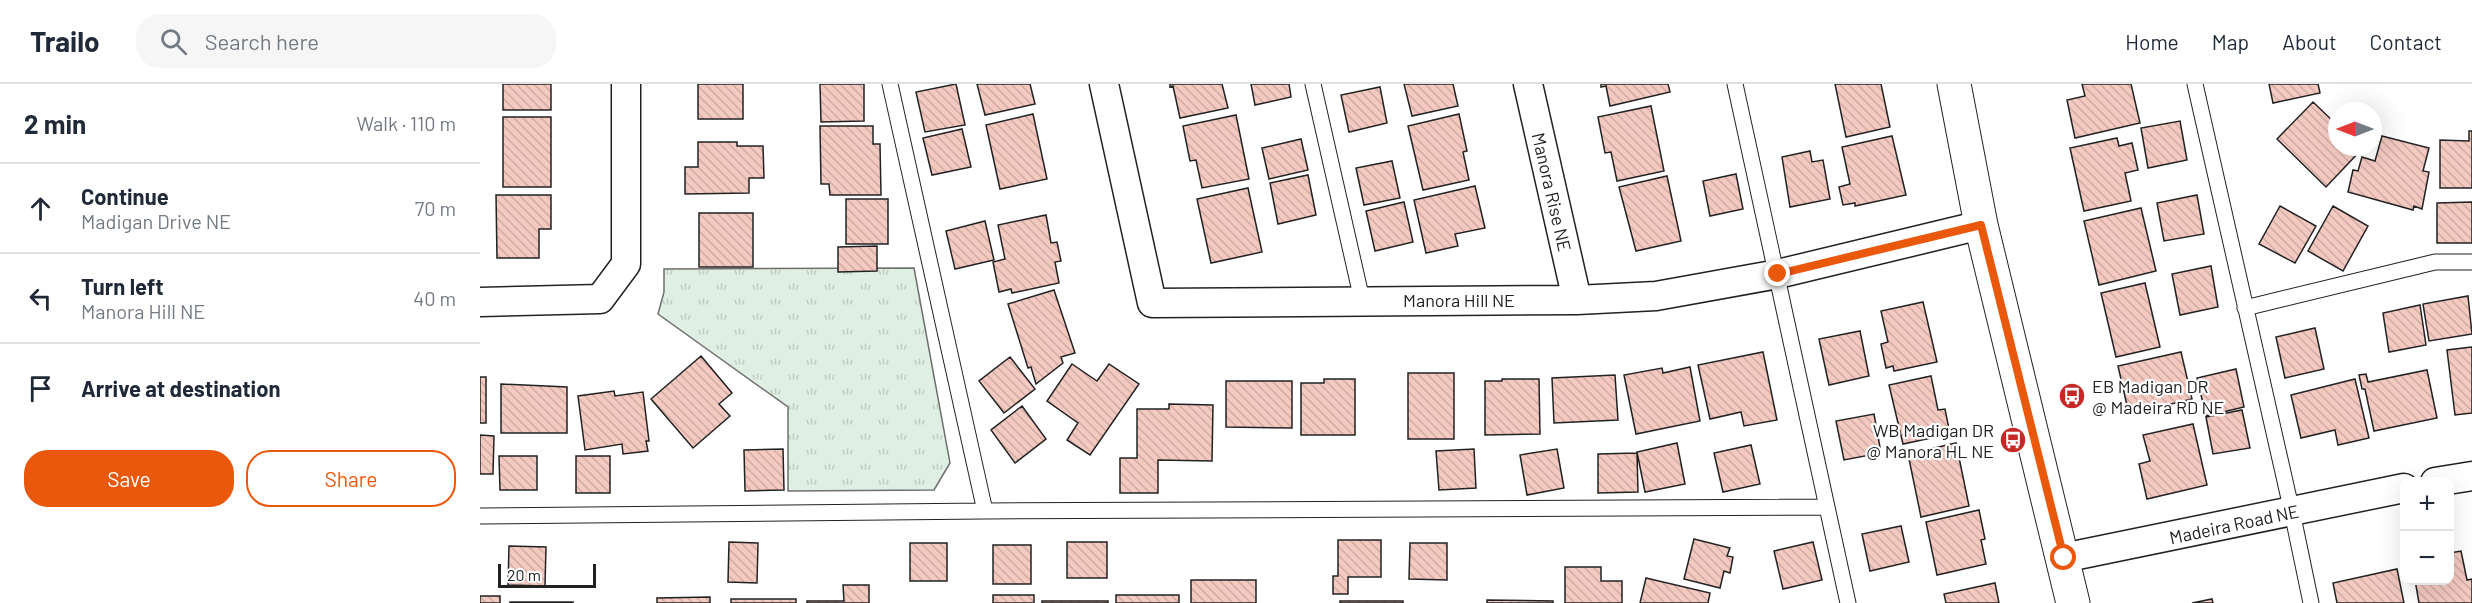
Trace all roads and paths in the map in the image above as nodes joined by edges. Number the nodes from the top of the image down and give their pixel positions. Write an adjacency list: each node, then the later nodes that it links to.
1 (626, 84): 14 (street)
2 (890, 84): 20 (lane)
3 (1104, 84): 12 (street, Manora Hill NE)
4 (1313, 84): 12 (lane)
5 (1528, 84): 13 (street, Manora Rise NE)
6 (1735, 84): 11 (lane)
7 (1954, 84): 9 (street)
8 (2195, 84): 15 (lane)
9 (1981, 225): 11 (street, Manora Hill NE); 23 (street)
10 (2472, 262): 15 (lane)
11 (1778, 274): 13 (street, Manora Hill NE); 19 (lane)
12 (1362, 300): 13 (street, Manora Hill NE)
13 (1576, 300)
14 (480, 302)
15 (2245, 308): 21 (lane)
16 (2472, 476): 17 (street)
17 (2454, 479)
18 (2400, 489): 21 (street, Madeira Road NE)
19 (1827, 507): 20 (lane); 24 (lane)
20 (985, 511): 22 (lane)
21 (2292, 512): 23 (street, Madeira Road NE); 26 (lane)
22 (480, 516)
23 (2064, 558): 25 (street)
24 (1848, 603)
25 (2073, 603)
26 (2311, 603)

